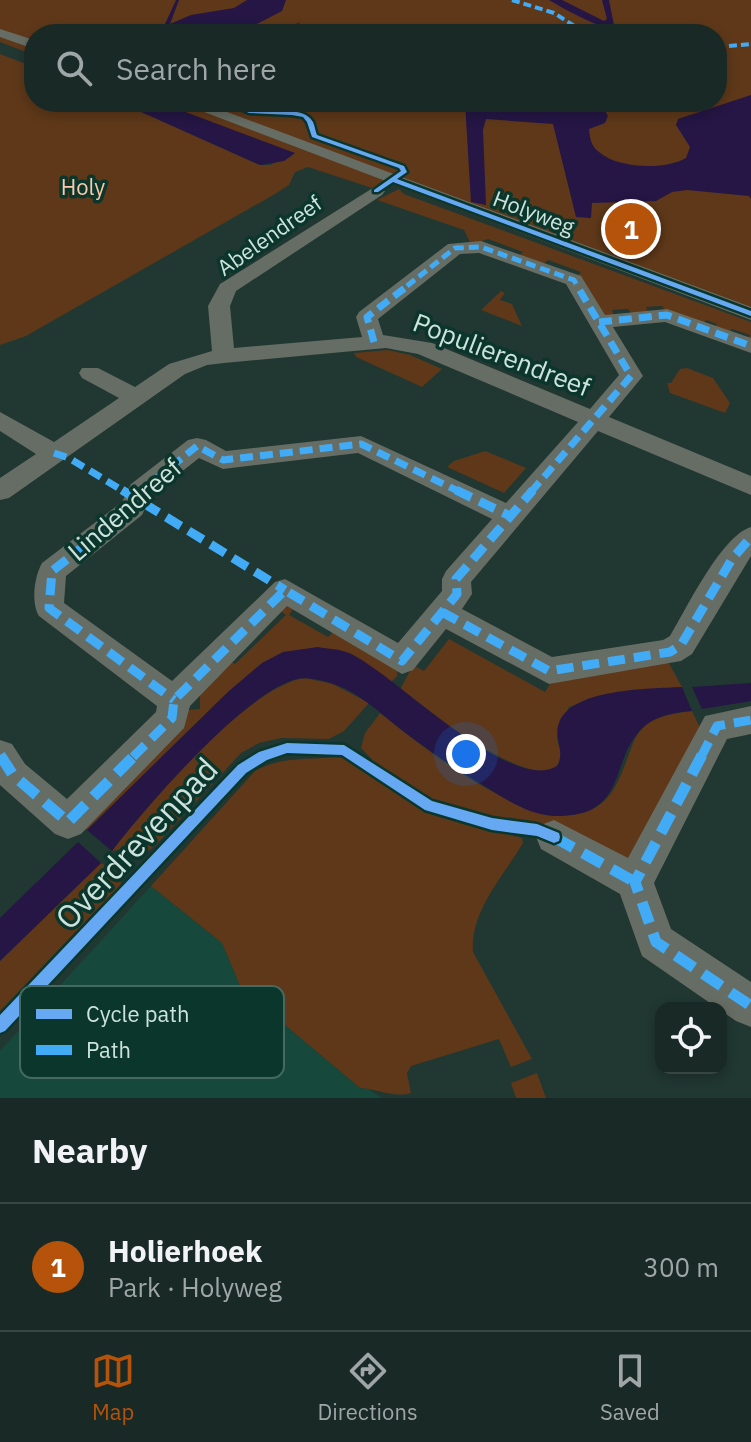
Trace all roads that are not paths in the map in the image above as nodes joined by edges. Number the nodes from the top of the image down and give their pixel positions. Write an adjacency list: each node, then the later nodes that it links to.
1 (0, 33): 2 (street)
2 (24, 41)
3 (213, 112): 5 (street, Holyweg)
4 (376, 191): 9 (street, Abelendreef)
5 (751, 314)
6 (599, 322): 7 (street); 8 (street); 12 (street)
7 (374, 342): 9 (street, Populierendreef); 12 (street, Populierendreef)
8 (751, 346)
9 (224, 356): 11 (street, Populierendreef)
10 (90, 373): 11 (street)
11 (135, 397): 14 (street, Populierendreef)
12 (593, 419): 15 (street, Populierendreef); 17 (street)
13 (0, 420): 14 (street)
14 (54, 453): 16 (street, Populierendreef)
15 (751, 486)
16 (0, 491)
17 (510, 516): 19 (street); 20 (street, Lindendreef)
18 (751, 537): 19 (street)
19 (442, 612): 20 (street)
20 (174, 700): 22 (street)
21 (751, 720): 24 (street)
22 (4, 772)
23 (554, 837): 24 (street)
24 (635, 882): 25 (street)
25 (751, 1006)

